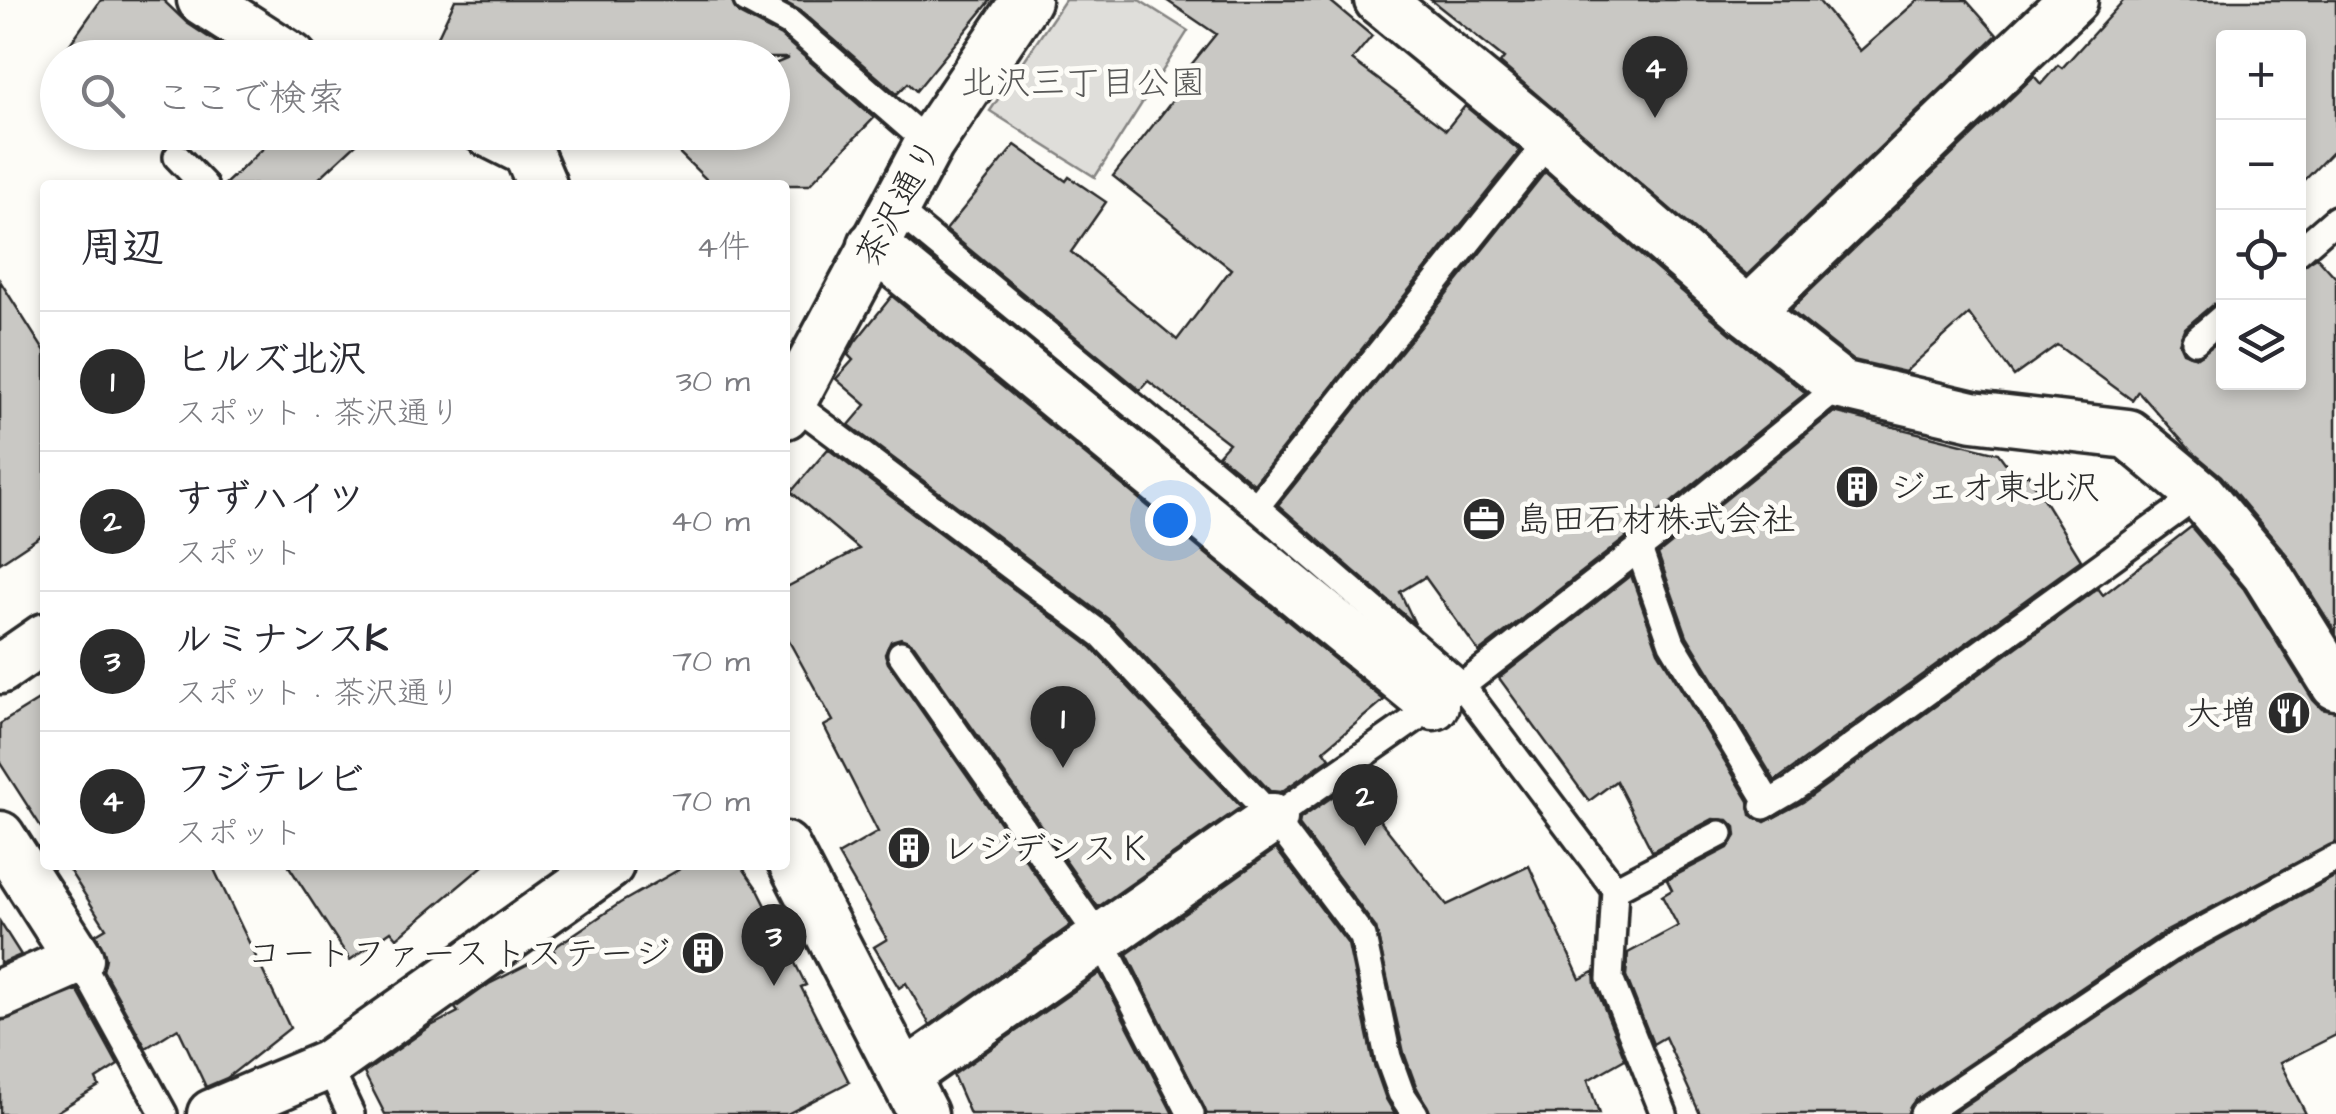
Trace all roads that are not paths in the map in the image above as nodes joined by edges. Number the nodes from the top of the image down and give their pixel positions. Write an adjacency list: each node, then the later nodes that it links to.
1 (202, 0): 6 (street)
2 (1026, 0): 8 (street, 茶沢通り)
3 (1380, 0): 7 (street)
4 (752, 1): 8 (lane)
5 (2055, 6): 16 (street)
6 (264, 40)
7 (1550, 140): 16 (street); 23 (lane)
8 (929, 144): 13 (street, 茶沢通り)
9 (524, 150): 12 (street)
10 (177, 157): 11 (lane)
11 (199, 180)
12 (540, 180)
13 (883, 226): 20 (street, 茶沢通り); 23 (lane); 29 (street)
14 (2333, 228): 15 (lane)
15 (2306, 247)
16 (1748, 312): 19 (street)
17 (2216, 323): 18 (lane)
18 (2195, 341)
19 (1841, 385): 22 (street); 24 (lane)
20 (790, 399)
21 (790, 407): 30 (lane)
22 (2200, 494): 24 (lane); 28 (street)
23 (1256, 507): 29 (lane)
24 (1639, 548): 29 (lane)
25 (40, 641): 27 (street)
26 (901, 654): 37 (lane)
27 (0, 669)
28 (2334, 676)
29 (1448, 696): 30 (lane); 36 (lane)
30 (1273, 818): 37 (street); 46 (lane)
31 (1720, 834): 36 (lane)
32 (0, 836): 38 (street)
33 (790, 857): 41 (street)
34 (2336, 858): 48 (lane)
35 (602, 870): 40 (street)
36 (1615, 889): 47 (lane)
37 (1100, 938): 41 (street); 45 (lane)
38 (79, 958): 39 (street); 42 (lane)
39 (0, 994)
40 (328, 1065): 43 (street); 44 (lane)
41 (913, 1095)
42 (164, 1114)
43 (212, 1114)
44 (350, 1114)
45 (1191, 1114)
46 (1415, 1114)
47 (1664, 1114)
48 (1923, 1114)

